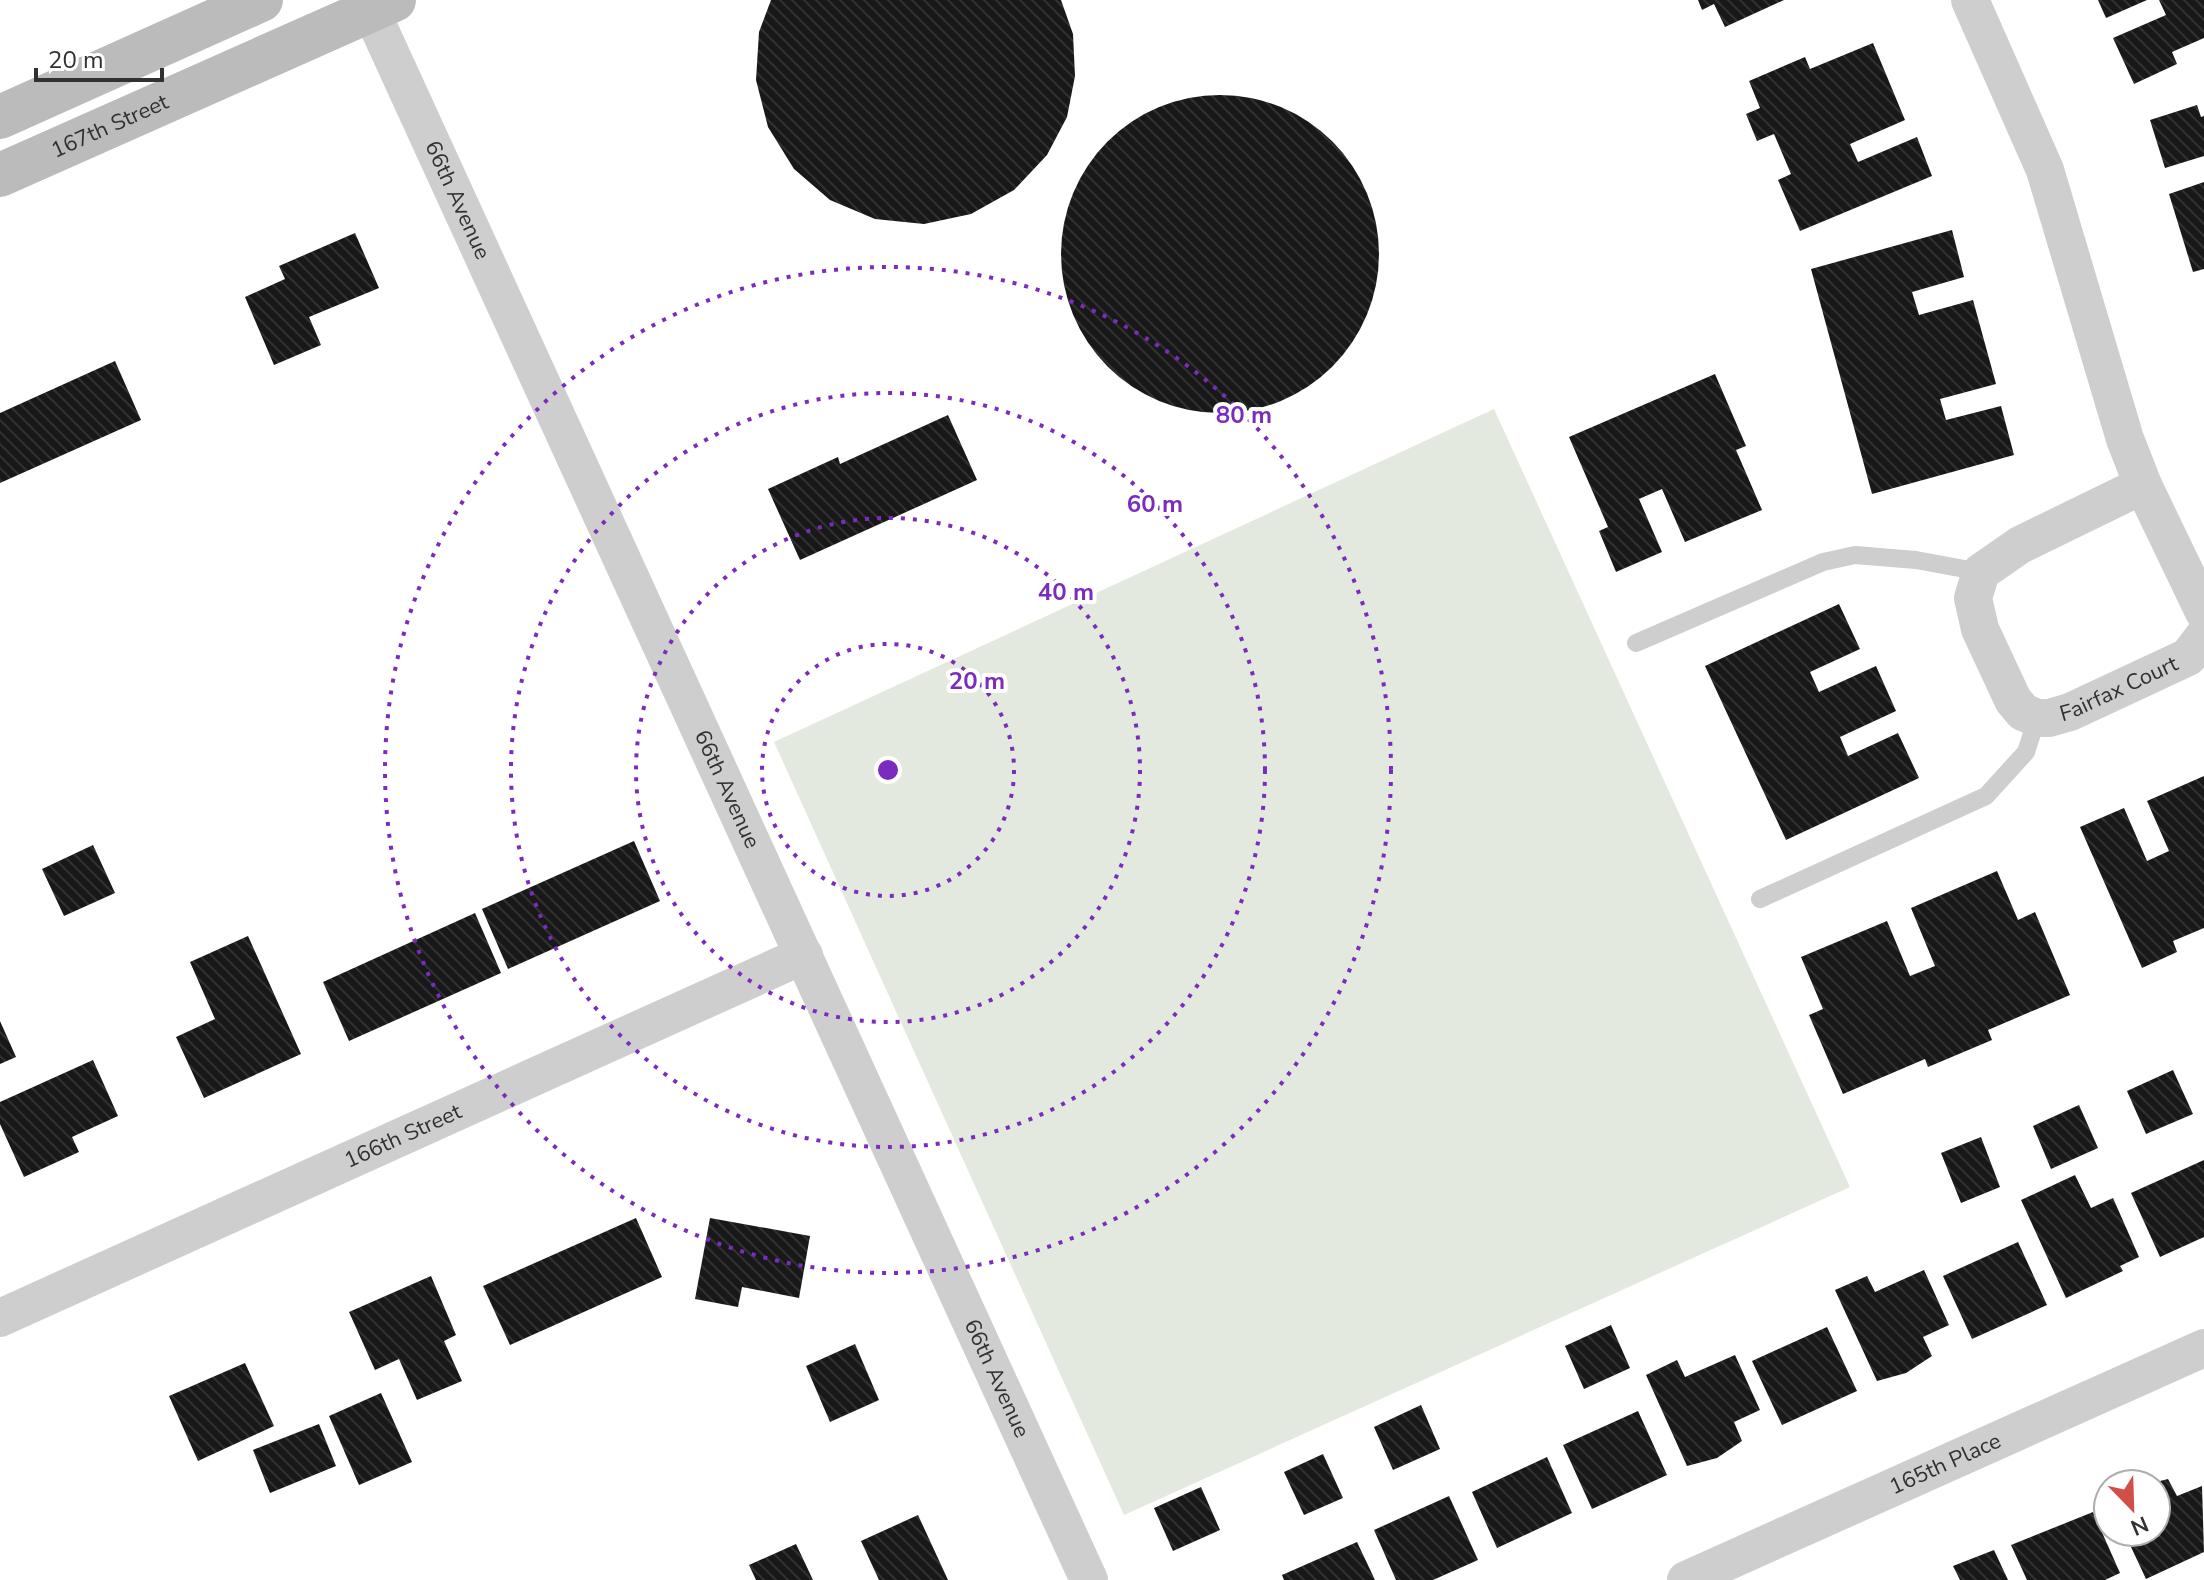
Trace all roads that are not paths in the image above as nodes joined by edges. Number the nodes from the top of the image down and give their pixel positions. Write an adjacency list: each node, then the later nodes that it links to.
1 (261, 0): 4 (main road)
2 (1970, 0): 6 (street)
3 (377, 3): 5 (main road, 167th Street); 13 (street, 66th Avenue)
4 (0, 117)
5 (0, 175)
6 (2143, 485): 7 (street); 8 (street)
7 (1981, 572): 10 (lane); 11 (street, Fairfax Court)
8 (2204, 612)
9 (2204, 636): 11 (street, Fairfax Court)
10 (1636, 643)
11 (2037, 718): 12 (lane)
12 (1760, 899)
13 (804, 955): 14 (street, 166th Street); 17 (street, 66th Avenue)
14 (0, 1318)
15 (2204, 1348): 16 (street, 165th Place)
16 (1726, 1572): 18 (street, 165th Place)
17 (1089, 1580)
18 (1686, 1580)

